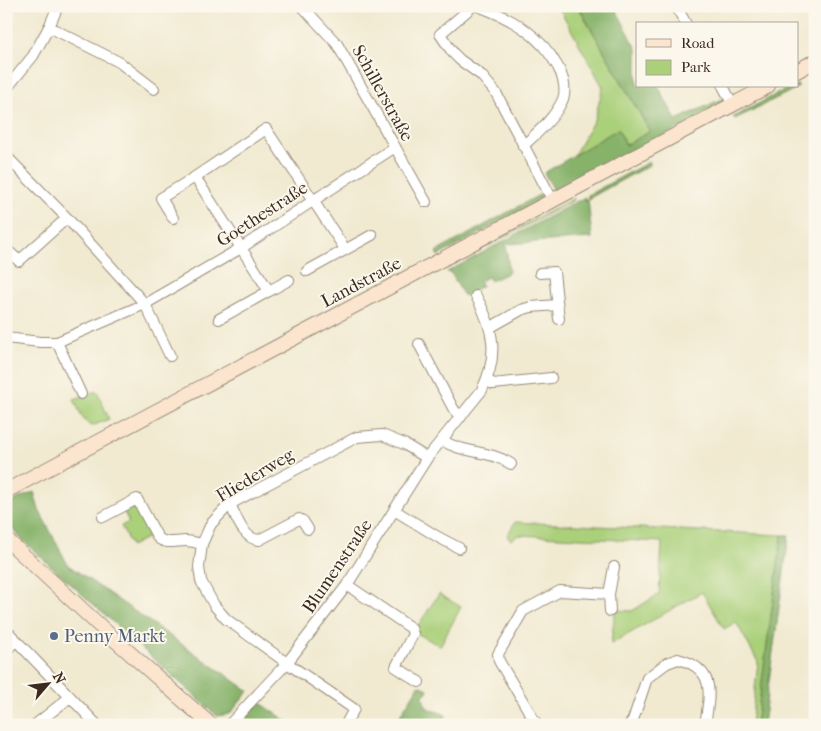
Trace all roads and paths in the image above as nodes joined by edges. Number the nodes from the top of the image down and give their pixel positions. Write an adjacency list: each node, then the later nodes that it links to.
1 (58, 6): 7 (street)
2 (302, 6): 16 (street, Schillerstraße)
3 (473, 6): 15 (street)
4 (478, 6): 15 (street)
5 (676, 6): 6 (street)
6 (685, 22)
7 (49, 27): 12 (street); 13 (street)
8 (815, 61): 9 (street)
9 (798, 70)
10 (723, 88): 14 (street)
11 (764, 88): 14 (street, Landstraße)
12 (6, 90)
13 (154, 90)
14 (733, 105): 20 (street, Landstraße)
15 (523, 146): 20 (street)
16 (395, 147): 19 (street, Goethestraße); 21 (street, Schillerstraße)
17 (6, 156): 22 (street)
18 (195, 176): 19 (street); 23 (street); 25 (street)
19 (314, 200): 25 (street, Goethestraße); 27 (street)
20 (553, 201): 49 (street, Landstraße)
21 (426, 202)
22 (67, 218): 26 (street); 33 (street)
23 (174, 218)
24 (372, 235): 27 (street)
25 (241, 248): 31 (street); 33 (street, Goethestraße)
26 (6, 249)
27 (345, 249): 28 (street)
28 (307, 272)
29 (540, 273): 34 (street)
30 (289, 280): 31 (street)
31 (269, 291): 35 (street)
32 (476, 296): 37 (street, Blumenstraße)
33 (144, 304): 39 (street, Goethestraße); 41 (street)
34 (557, 305): 36 (street); 37 (street)
35 (219, 319)
36 (559, 319)
37 (491, 327): 43 (street, Blumenstraße)
38 (6, 338): 39 (street, Goethestraße)
39 (56, 342): 44 (street)
40 (419, 344): 45 (street)
41 (170, 356)
42 (551, 378): 43 (street)
43 (487, 380): 45 (street, Blumenstraße)
44 (81, 394)
45 (461, 417): 46 (street, Blumenstraße)
46 (442, 440): 47 (street, Blumenstraße); 48 (street)
47 (427, 458): 50 (street, Fliederweg); 51 (street, Blumenstraße)
48 (510, 464)
49 (6, 491)
50 (230, 504): 53 (street); 55 (street, Fliederweg)
51 (394, 510): 56 (street); 58 (street, Blumenstraße)
52 (104, 517): 55 (street)
53 (308, 529)
54 (6, 539): 70 (street)
55 (202, 544): 64 (street, Fliederweg)
56 (459, 548)
57 (614, 567): 59 (street)
58 (347, 585): 64 (street, Blumenstraße); 65 (street)
59 (610, 594): 60 (street); 72 (street)
60 (610, 611)
61 (6, 630): 62 (street)
62 (16, 640): 63 (street); 66 (street)
63 (6, 651)
64 (287, 663): 67 (street, Fliederweg); 71 (street, Blumenstraße)
65 (419, 682)
66 (70, 697): 68 (street); 69 (street)
67 (347, 722)
68 (35, 725)
69 (96, 725)
70 (211, 725)
71 (229, 725)
72 (536, 725)
73 (628, 725): 74 (street)
74 (704, 725)

